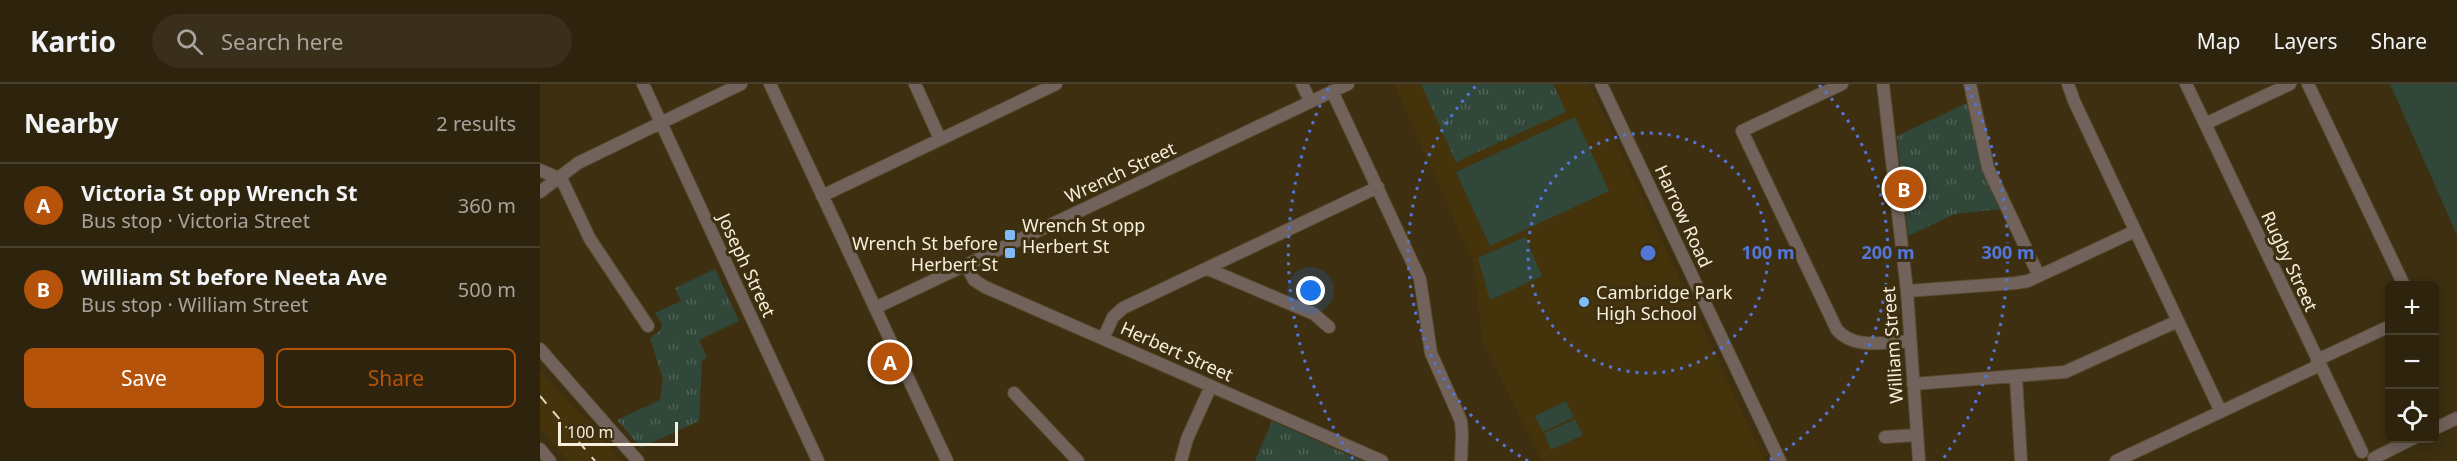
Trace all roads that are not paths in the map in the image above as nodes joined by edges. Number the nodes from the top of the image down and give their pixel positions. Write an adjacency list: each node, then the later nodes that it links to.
1 (643, 84): 18 (street, Joseph Street)
2 (741, 84): 18 (street)
3 (770, 84): 25 (street)
4 (915, 84): 20 (street)
5 (1056, 84): 20 (street)
6 (1302, 84): 17 (street)
7 (1348, 84): 16 (street, Wrench Street)
8 (1601, 84): 62 (street, Harrow Road)
9 (1842, 84): 38 (street)
10 (1883, 84): 31 (street, William Street)
11 (1970, 84): 29 (street)
12 (2068, 84): 26 (street)
13 (2186, 84): 19 (street, Rugby Street)
14 (2290, 84): 19 (street)
15 (2308, 84): 30 (street)
16 (1332, 91): 17 (street, Wrench Street); 23 (street)
17 (1310, 101): 27 (street, Wrench Street)
18 (661, 123): 22 (street); 56 (street, Joseph Street)
19 (2205, 124): 40 (street, Rugby Street)
20 (940, 139): 25 (street)
21 (540, 170): 22 (street)
22 (559, 177): 24 (street); 34 (street)
23 (1378, 187): 28 (street); 61 (street)
24 (540, 192)
25 (822, 196): 32 (street)
26 (2135, 231): 29 (street); 33 (street)
27 (966, 265): 32 (street, Wrench Street); 37 (street, Herbert Street)
28 (1208, 269): 35 (street); 37 (street)
29 (2039, 276): 31 (street)
30 (2402, 281)
31 (1907, 291): 38 (street, William Street)
32 (875, 308): 57 (street)
33 (2178, 321): 41 (street); 45 (street)
34 (648, 326)
35 (1329, 327)
36 (2385, 329): 40 (street)
37 (1103, 339): 43 (street, Herbert Street)
38 (1910, 341): 42 (street, William Street)
39 (540, 349): 55 (street)
40 (2318, 363): 45 (street); 52 (street, Rugby Street)
41 (2016, 377): 42 (street); 64 (street)
42 (1913, 384): 48 (street, William Street)
43 (1211, 386): 59 (street); 60 (street, Herbert Street)
44 (1014, 393): 58 (street)
45 (2221, 412): 65 (street)
46 (2457, 418): 47 (street)
47 (2439, 427)
48 (1917, 435): 49 (street); 63 (street, William Street)
49 (1885, 437)
50 (2404, 443): 53 (street)
51 (540, 449): 54 (street)
52 (2359, 457): 53 (street)
53 (2374, 459)
54 (550, 461)
55 (638, 461)
56 (818, 461)
57 (946, 461)
58 (1078, 461)
59 (1181, 461)
60 (1382, 461)
61 (1461, 461)
62 (1780, 461)
63 (1918, 461)
64 (2021, 461)
65 (2116, 461)

